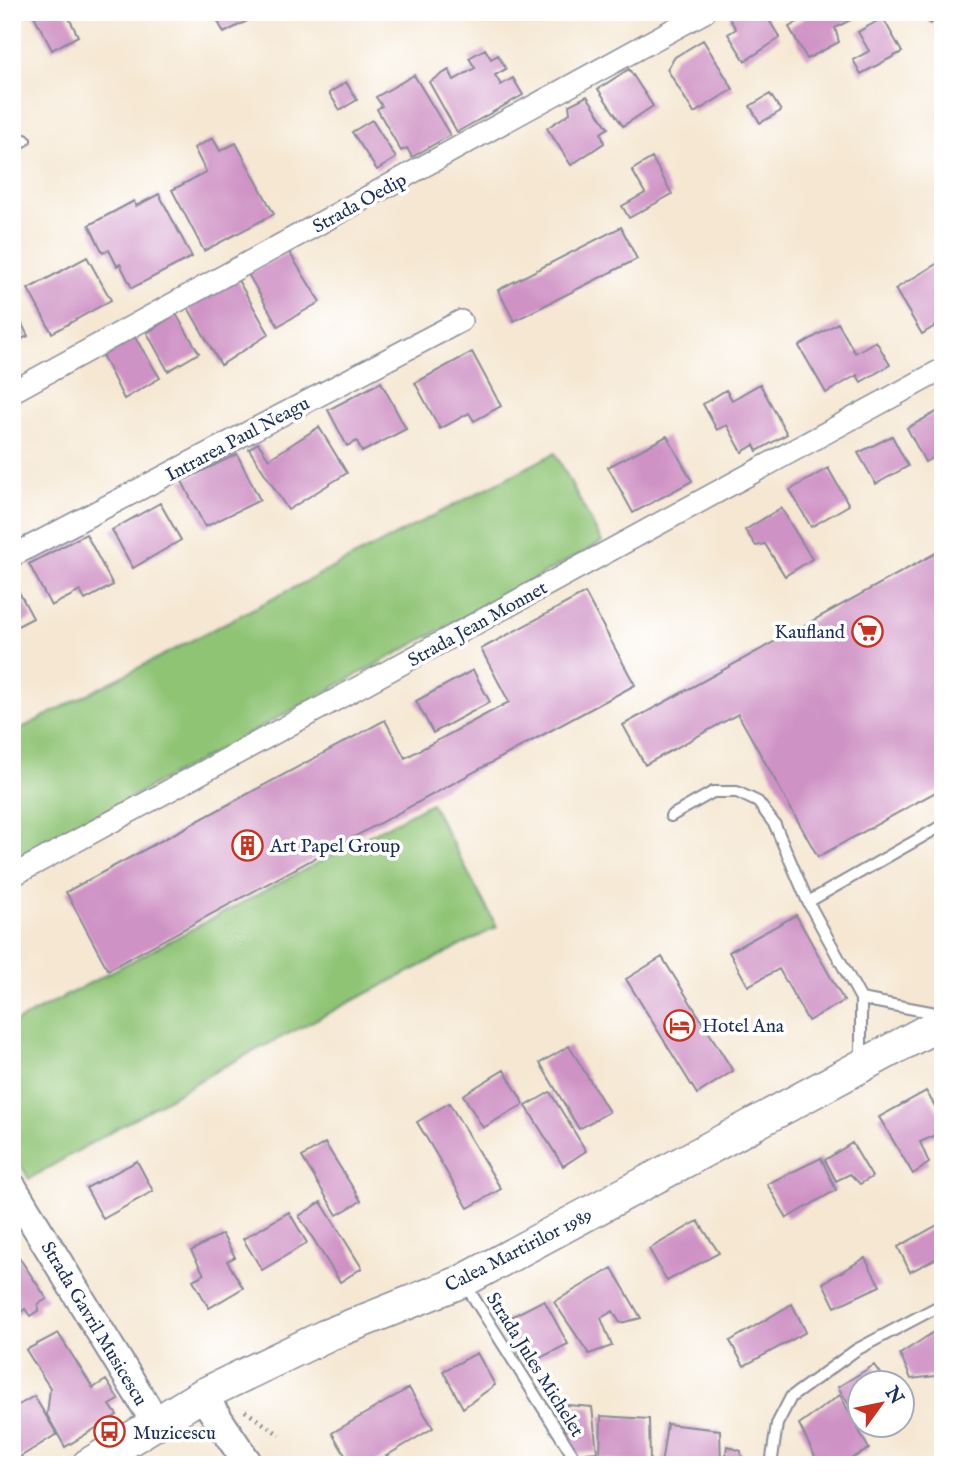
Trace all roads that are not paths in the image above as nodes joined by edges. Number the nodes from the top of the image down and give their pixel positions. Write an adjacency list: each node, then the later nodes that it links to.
1 (705, 12): 6 (street, Strada Oedip)
2 (25, 140): 3 (lane)
3 (12, 147)
4 (461, 320): 7 (street, Intrarea Paul Neagu)
5 (943, 369): 10 (street, Strada Jean Monnet)
6 (12, 392)
7 (12, 556)
8 (671, 816): 11 (lane)
9 (943, 825): 11 (lane)
10 (12, 876)
11 (808, 902): 12 (lane)
12 (861, 999): 13 (lane); 15 (lane)
13 (943, 1015)
14 (943, 1022): 15 (main road, Calea Martirilor 1989)
15 (861, 1066): 17 (main road, Calea Martirilor 1989)
16 (12, 1187): 20 (street, Strada Gavril Musicescu)
17 (463, 1281): 19 (main road, Calea Martirilor 1989); 23 (lane, Strada Jules Michelet)
18 (943, 1304): 24 (lane)
19 (202, 1395): 20 (main road, Calea Martirilor 1989); 22 (street)
20 (156, 1423): 21 (main road, Calea Martirilor 1989)
21 (88, 1465)
22 (249, 1465)
23 (579, 1465)
24 (771, 1465)

